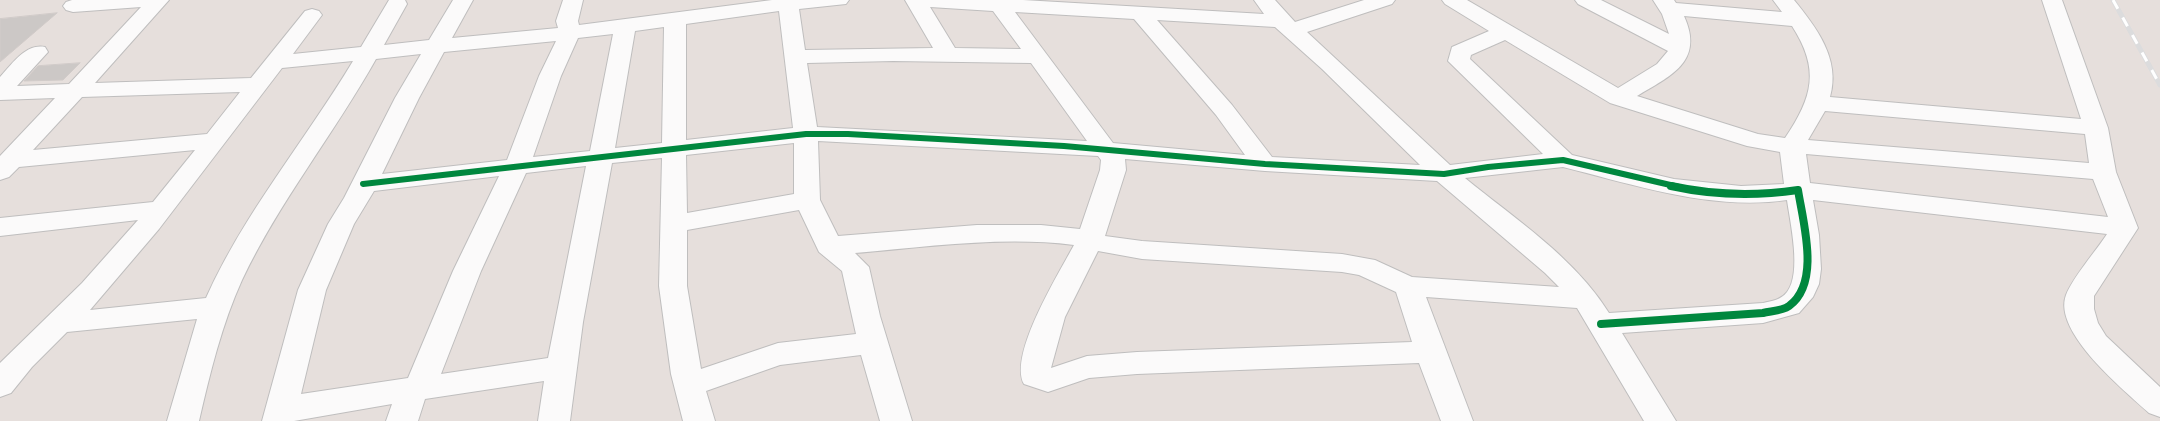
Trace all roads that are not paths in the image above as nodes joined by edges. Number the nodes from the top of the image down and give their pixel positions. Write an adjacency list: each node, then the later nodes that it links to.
1 (148, 0): 17 (street)
2 (158, 0): 36 (street)
3 (463, 0): 26 (street)
4 (573, 0): 25 (street)
5 (827, 0): 14 (street)
6 (916, 0): 15 (street); 30 (street)
7 (1264, 0): 23 (street)
8 (1385, 0): 23 (street)
9 (1452, 0): 24 (street)
10 (1585, 0): 27 (street)
11 (1783, 0): 21 (street)
12 (2052, 0): 39 (street)
13 (397, 4): 29 (street)
14 (788, 4): 20 (street); 32 (street)
15 (999, 4): 18 (street); 31 (street)
16 (1667, 4): 21 (street); 27 (street)
17 (73, 6)
18 (1139, 12): 23 (street); 47 (street)
19 (312, 15): 33 (street)
20 (675, 20): 22 (street); 43 (street)
21 (1800, 20): 38 (street)
22 (625, 25): 25 (street); 45 (street)
23 (1287, 25): 51 (street)
24 (1507, 32): 37 (street); 46 (street)
25 (570, 33): 26 (street); 49 (street)
26 (436, 47): 29 (street); 52 (street)
27 (1680, 48): 37 (street)
28 (37, 52): 35 (street)
29 (367, 53): 33 (street); 63 (street)
30 (949, 56): 31 (street); 32 (street)
31 (1035, 56): 44 (street)
32 (795, 57): 40 (street)
33 (274, 62): 34 (street)
34 (256, 85): 36 (street); 41 (street)
35 (0, 91): 36 (street)
36 (74, 92): 48 (street)
37 (1618, 98): 42 (street)
38 (1818, 102): 39 (street); 42 (street)
39 (2096, 128): 50 (street)
40 (806, 134): 43 (street); 44 (street); 54 (street)
41 (212, 141): 48 (street); 55 (street)
42 (1792, 146): 50 (street); 53 (street)
43 (675, 148): 45 (street); 56 (street)
44 (1106, 150): 47 (street); 59 (street)
45 (599, 157): 49 (street); 68 (street)
46 (1563, 160): 51 (street); 53 (street)
47 (1265, 164): 51 (street)
48 (5, 166)
49 (517, 166): 52 (street); 71 (street)
50 (2103, 172): 58 (street)
51 (1444, 174): 62 (street)
52 (363, 184): 73 (street)
53 (1798, 190): 58 (street); 65 (street)
54 (807, 200): 56 (street); 60 (street)
55 (160, 209): 57 (street); 64 (street)
56 (675, 224): 70 (street)
57 (0, 228)
58 (2125, 228): 72 (street)
59 (1090, 241): 60 (street); 61 (street); 67 (street)
60 (829, 246): 66 (street)
61 (1408, 286): 62 (street); 67 (street)
62 (1586, 299): 65 (street)
63 (216, 307): 64 (street); 74 (street)
64 (58, 323): 69 (street)
65 (1601, 324): 80 (street)
66 (873, 343): 70 (street); 78 (street)
67 (1430, 352): 79 (street)
68 (560, 367): 71 (street); 76 (street)
69 (0, 385)
70 (689, 385): 77 (street)
71 (415, 390): 73 (street); 75 (street)
72 (2160, 404)
73 (281, 415)
74 (183, 421)
75 (402, 421)
76 (554, 421)
77 (699, 421)
78 (896, 421)
79 (1457, 421)
80 (1660, 421)

